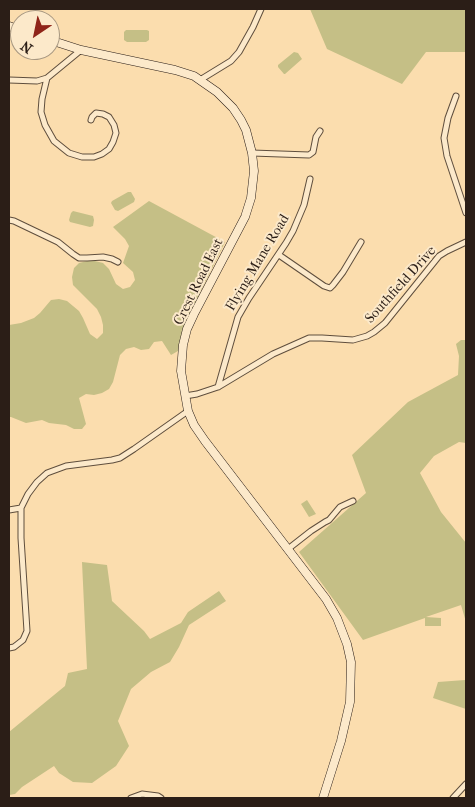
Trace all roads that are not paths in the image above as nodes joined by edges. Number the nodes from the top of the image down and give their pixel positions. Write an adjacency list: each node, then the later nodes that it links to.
1 (261, 9): 6 (street)
2 (60, 43): 3 (street, Crest Road East)
3 (81, 50): 4 (street); 6 (street, Crest Road East)
4 (47, 78): 5 (street); 8 (street)
5 (9, 80)
6 (200, 80): 10 (street, Crest Road East)
7 (456, 96): 12 (street)
8 (91, 120)
9 (320, 131): 10 (street)
10 (252, 153): 19 (street, Crest Road East)
11 (310, 179): 16 (street, Flying Mane Road)
12 (466, 213)
13 (9, 220): 17 (street)
14 (361, 242): 16 (street)
15 (466, 242): 18 (street, Southfield Drive)
16 (279, 255): 18 (street, Flying Mane Road)
17 (118, 262)
18 (218, 387): 19 (street, Southfield Drive)
19 (185, 396): 20 (street, Crest Road East)
20 (188, 411): 22 (street); 24 (street, Crest Road East)
21 (353, 501): 24 (street)
22 (21, 508): 23 (street); 25 (street)
23 (9, 510)
24 (288, 549): 29 (street, Crest Road East)
25 (9, 648)
26 (466, 784): 30 (street)
27 (131, 798): 28 (street)
28 (161, 798)
29 (323, 798)
30 (453, 798)

